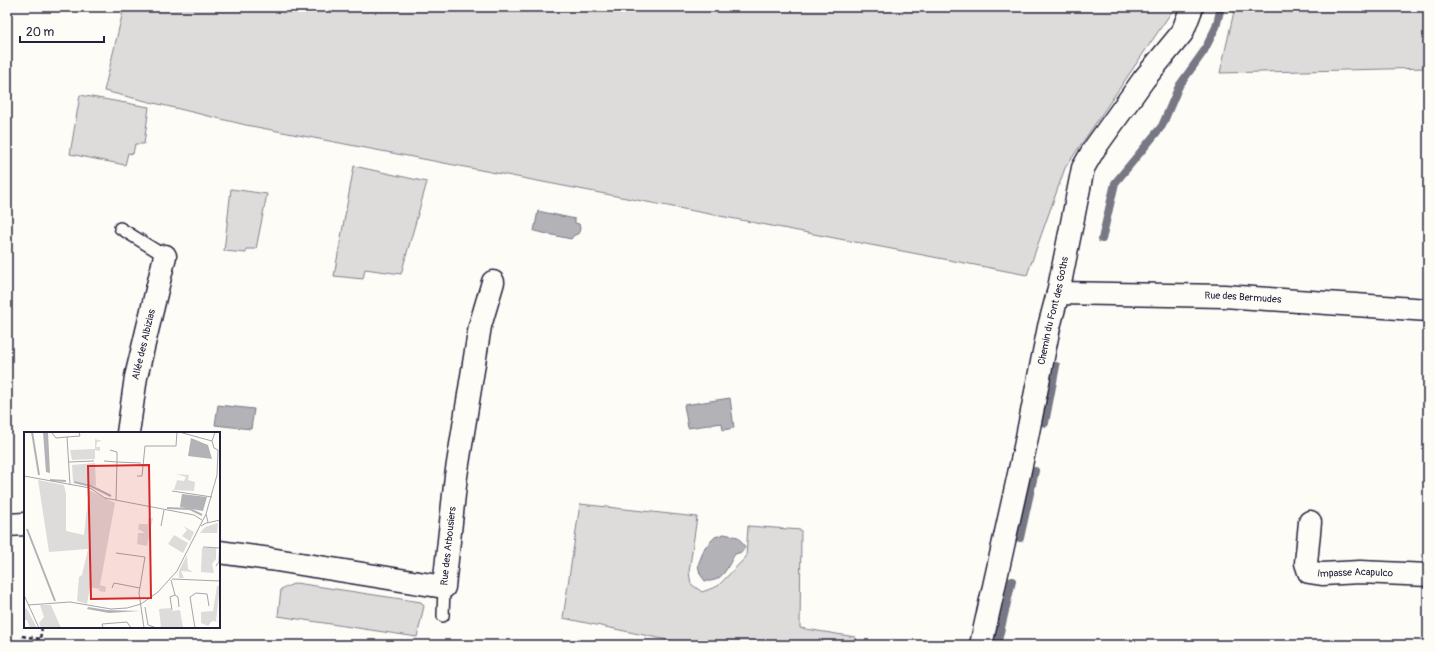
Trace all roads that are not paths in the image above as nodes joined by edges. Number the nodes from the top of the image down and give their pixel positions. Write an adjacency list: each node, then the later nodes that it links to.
1 (1192, 7): 5 (street, Chemin du Font des Goths)
2 (120, 228): 3 (lane)
3 (165, 256): 7 (street, Allée des Albizias)
4 (493, 282): 13 (street, Rue des Arbousiers)
5 (1058, 293): 6 (street, Rue des Bermudes); 15 (street, Chemin du Font des Goths)
6 (1428, 310)
7 (128, 432)
8 (1310, 522): 12 (street, Impasse Acapulco)
9 (24, 524): 10 (street)
10 (7, 525)
11 (220, 552): 13 (street, Rue des Arbousiers)
12 (1428, 575)
13 (444, 587): 14 (lane)
14 (443, 616)
15 (981, 645)

